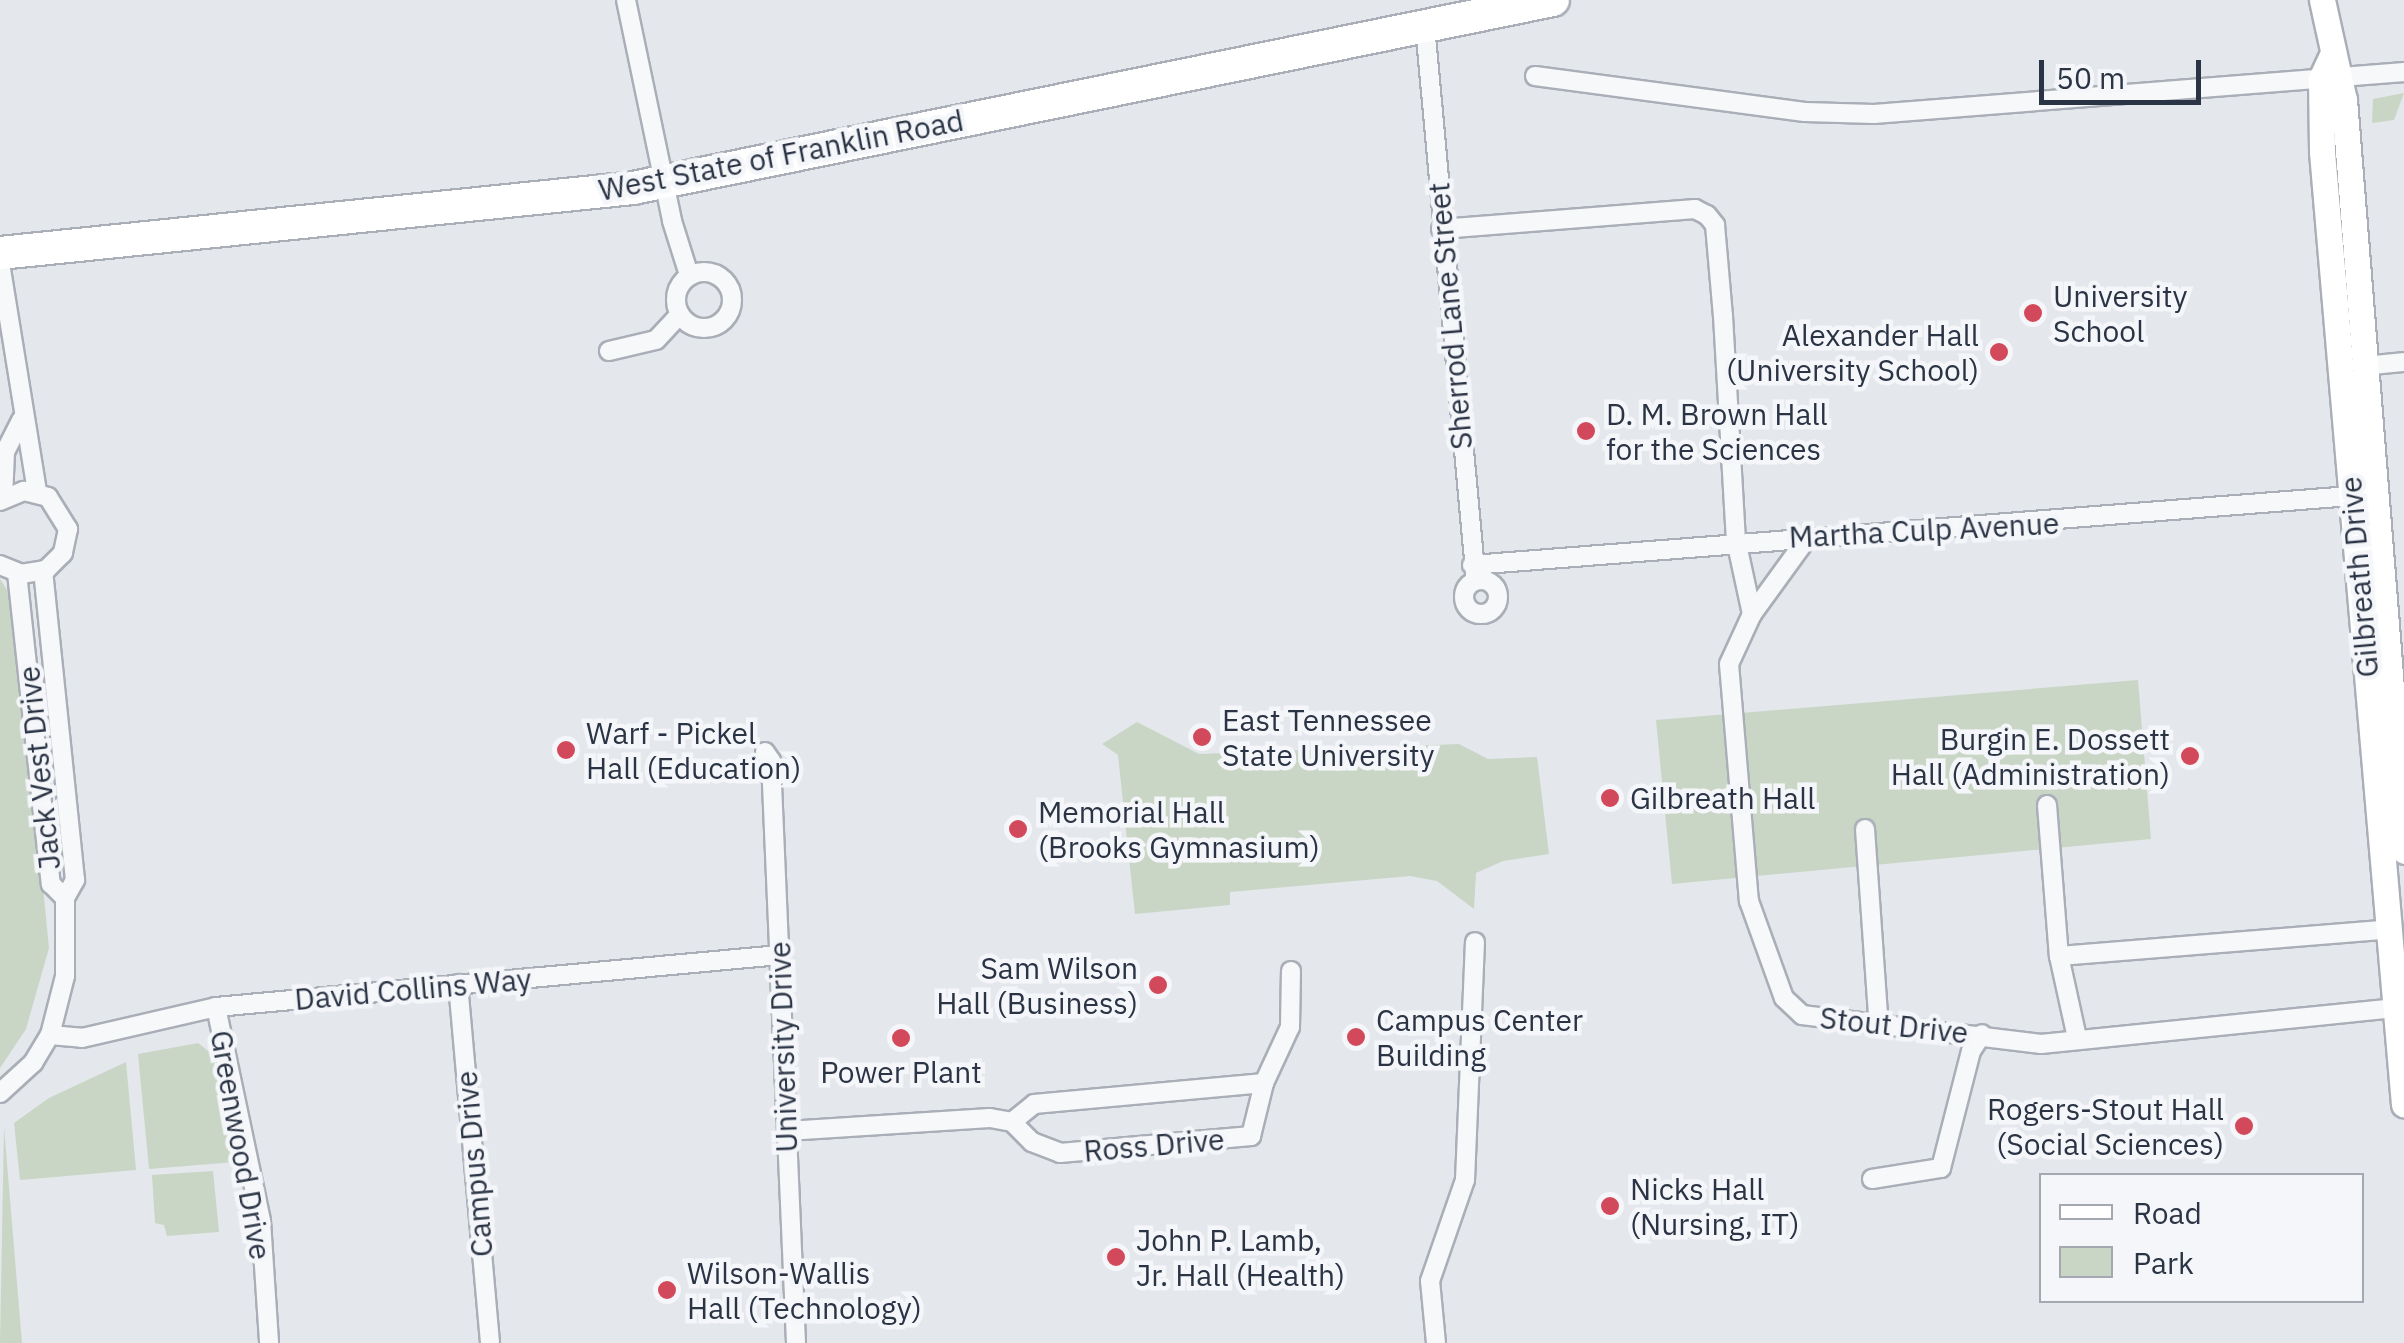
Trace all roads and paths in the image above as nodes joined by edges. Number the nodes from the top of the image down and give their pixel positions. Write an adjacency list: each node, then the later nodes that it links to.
1 (626, 0): 8 (street)
2 (1553, 0): 4 (highway, West State of Franklin Road)
3 (2322, 0): 7 (street, Gilbreath Drive)
4 (1425, 26): 8 (highway, West State of Franklin Road); 9 (street, Sherrod Lane Street)
5 (2404, 72): 7 (street)
6 (1535, 76): 7 (street)
7 (2332, 78): 16 (street, Gilbreath Drive); 19 (street, Gilbreath Drive)
8 (663, 180): 10 (highway, West State of Franklin Road); 12 (street)
9 (1441, 228): 22 (street); 25 (street, Sherrod Lane Street)
10 (0, 253)
11 (0, 263): 17 (street)
12 (689, 275): 13 (street); 13 (street)
13 (680, 314): 14 (street)
14 (609, 351)
15 (2404, 362): 16 (street)
16 (2363, 366): 19 (street, Gilbreath Drive)
17 (21, 420): 18 (street); 20 (street)
18 (36, 492): 20 (street); 24 (street)
19 (2364, 494): 21 (street, Martha Culp Avenue); 27 (street, Gilbreath Drive); 33 (street, Gilbreath Drive)
20 (2, 500)
21 (1808, 537): 22 (street, Martha Culp Avenue); 26 (street, Stout Drive)
22 (1736, 540): 25 (street, Martha Culp Avenue); 26 (street)
23 (8, 569): 24 (street); 32 (street, Jack Vest Drive)
24 (42, 571): 32 (street, Jack Vest Drive)
25 (1474, 573): 25 (street)
26 (1752, 614): 41 (street, Stout Drive)
27 (2396, 665): 31 (street, Gilbreath Drive)
28 (765, 752): 35 (street, University Drive)
29 (2047, 806): 36 (street)
30 (1864, 829): 41 (street)
31 (2404, 851)
32 (66, 898): 43 (street, Jack Vest Drive)
33 (2391, 930): 36 (street); 40 (street, Gilbreath Drive)
34 (1476, 942): 54 (street)
35 (780, 954): 38 (street, David Collins Way); 49 (street, University Drive)
36 (2059, 956): 44 (street)
37 (1291, 971): 45 (street, Ross Drive)
38 (458, 984): 39 (street, David Collins Way); 52 (street, Campus Drive)
39 (216, 1007): 43 (street, David Collins Way); 51 (street, Greenwood Drive)
40 (2400, 1007): 44 (street, Stout Drive); 47 (street, Gilbreath Drive)
41 (1879, 1028): 42 (street, Stout Drive)
42 (1982, 1034): 44 (street, Stout Drive); 50 (street)
43 (50, 1036): 46 (street, Jack Vest Drive)
44 (2077, 1038)
45 (1264, 1083): 48 (street, Ross Drive); 48 (street, Ross Drive)
46 (0, 1093)
47 (2404, 1104)
48 (1012, 1122): 49 (street, Ross Drive)
49 (787, 1131): 53 (street, University Drive)
50 (1872, 1179)
51 (269, 1343)
52 (490, 1343)
53 (796, 1343)
54 (1436, 1343)

